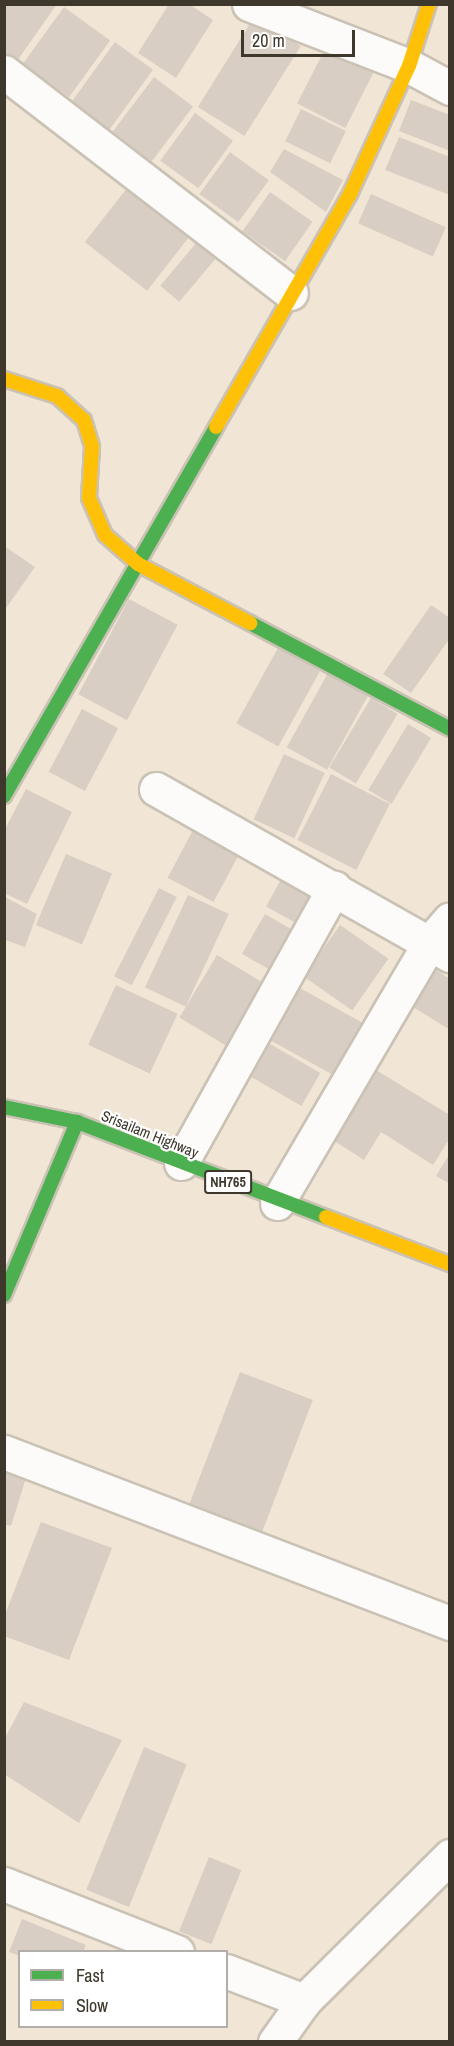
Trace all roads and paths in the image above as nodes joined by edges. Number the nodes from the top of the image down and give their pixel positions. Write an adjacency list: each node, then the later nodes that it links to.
1 (249, 4): 3 (street)
2 (429, 4): 3 (main road)
3 (409, 66): 5 (street); 6 (main road)
4 (4, 72): 6 (street)
5 (450, 88)
6 (291, 293): 8 (main road)
7 (4, 379): 8 (main road)
8 (138, 564): 9 (main road); 11 (main road)
9 (450, 729)
10 (156, 789): 12 (street)
11 (4, 796)
12 (334, 888): 13 (street); 16 (street)
13 (443, 939): 17 (street)
14 (4, 1107): 15 (main road, Srisailam Highway / NH765)
15 (77, 1122): 16 (main road, Srisailam Highway / NH765); 19 (main road)
16 (181, 1163): 17 (main road, Srisailam Highway / NH765)
17 (277, 1203): 18 (main road, Srisailam Highway / NH765)
18 (450, 1264)
19 (4, 1295)
20 (4, 1452): 21 (street)
21 (450, 1623)
22 (447, 1862): 26 (street)
23 (4, 1884): 24 (street)
24 (172, 1950)
25 (228, 1972): 26 (street)
26 (304, 2001): 27 (street)
27 (280, 2039)

